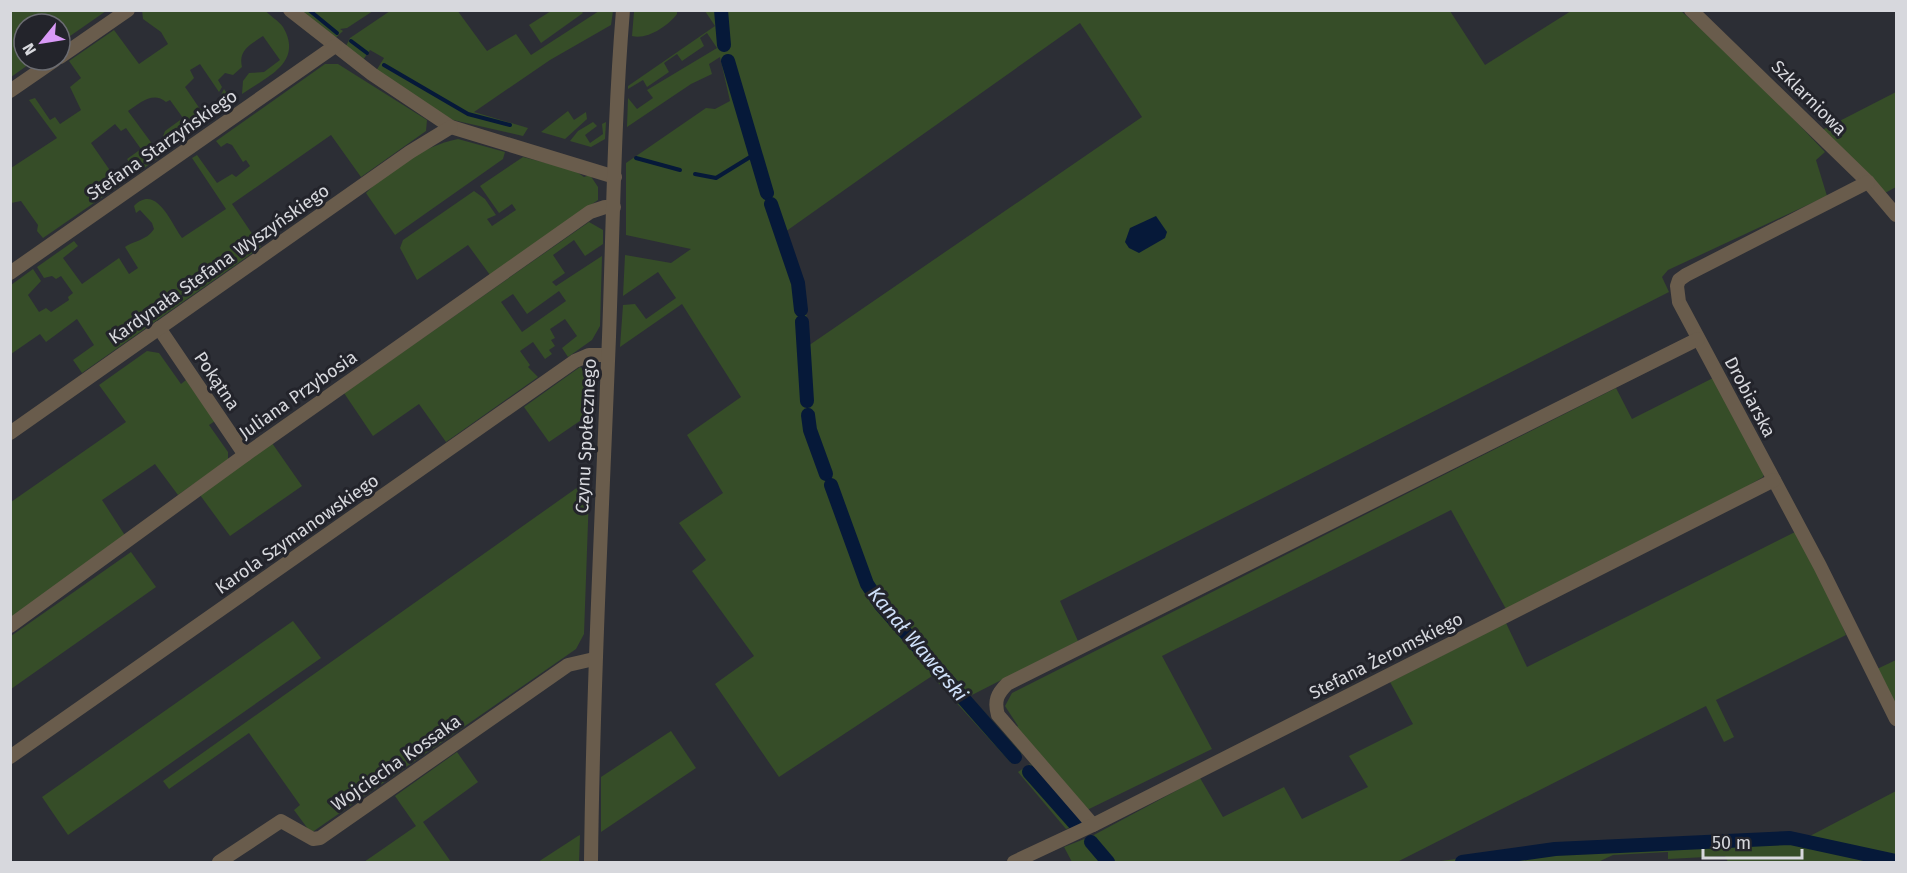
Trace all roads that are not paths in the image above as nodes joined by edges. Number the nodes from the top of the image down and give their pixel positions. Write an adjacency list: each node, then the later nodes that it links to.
1 (128, 10): 6 (street)
2 (290, 10): 5 (street)
3 (623, 10): 10 (street, Czynu Społecznego)
4 (1691, 10): 11 (street, Szklarniowa)
5 (335, 46): 9 (street); 14 (street, Stefana Starzyńskiego)
6 (72, 49)
7 (37, 72): 8 (street)
8 (10, 90)
9 (451, 127): 10 (street); 15 (street, Kardynała Stefana Wyszyńskiego)
10 (615, 177): 12 (street, Czynu Społecznego)
11 (1868, 182): 13 (street, Szklarniowa); 16 (street, Drobiarska)
12 (614, 207): 17 (street, Czynu Społecznego); 19 (street, Juliana Przybosia)
13 (1896, 215)
14 (10, 273)
15 (159, 328): 18 (street, Kardynała Stefana Wyszyńskiego); 19 (street, Pokątna)
16 (1698, 339): 20 (street, Drobiarska); 25 (street)
17 (608, 355): 22 (street, Czynu Społecznego); 24 (street, Karola Szymanowskiego)
18 (10, 433)
19 (244, 455): 21 (street, Juliana Przybosia)
20 (1773, 480): 23 (street, Drobiarska); 25 (street, Stefana Żeromskiego)
21 (10, 626)
22 (594, 659): 26 (street, Wojciecha Kossaka); 27 (street, Czynu Społecznego)
23 (1896, 719)
24 (10, 757)
25 (1093, 825): 28 (street, Stefana Żeromskiego)
26 (219, 862)
27 (591, 862)
28 (1014, 862)

